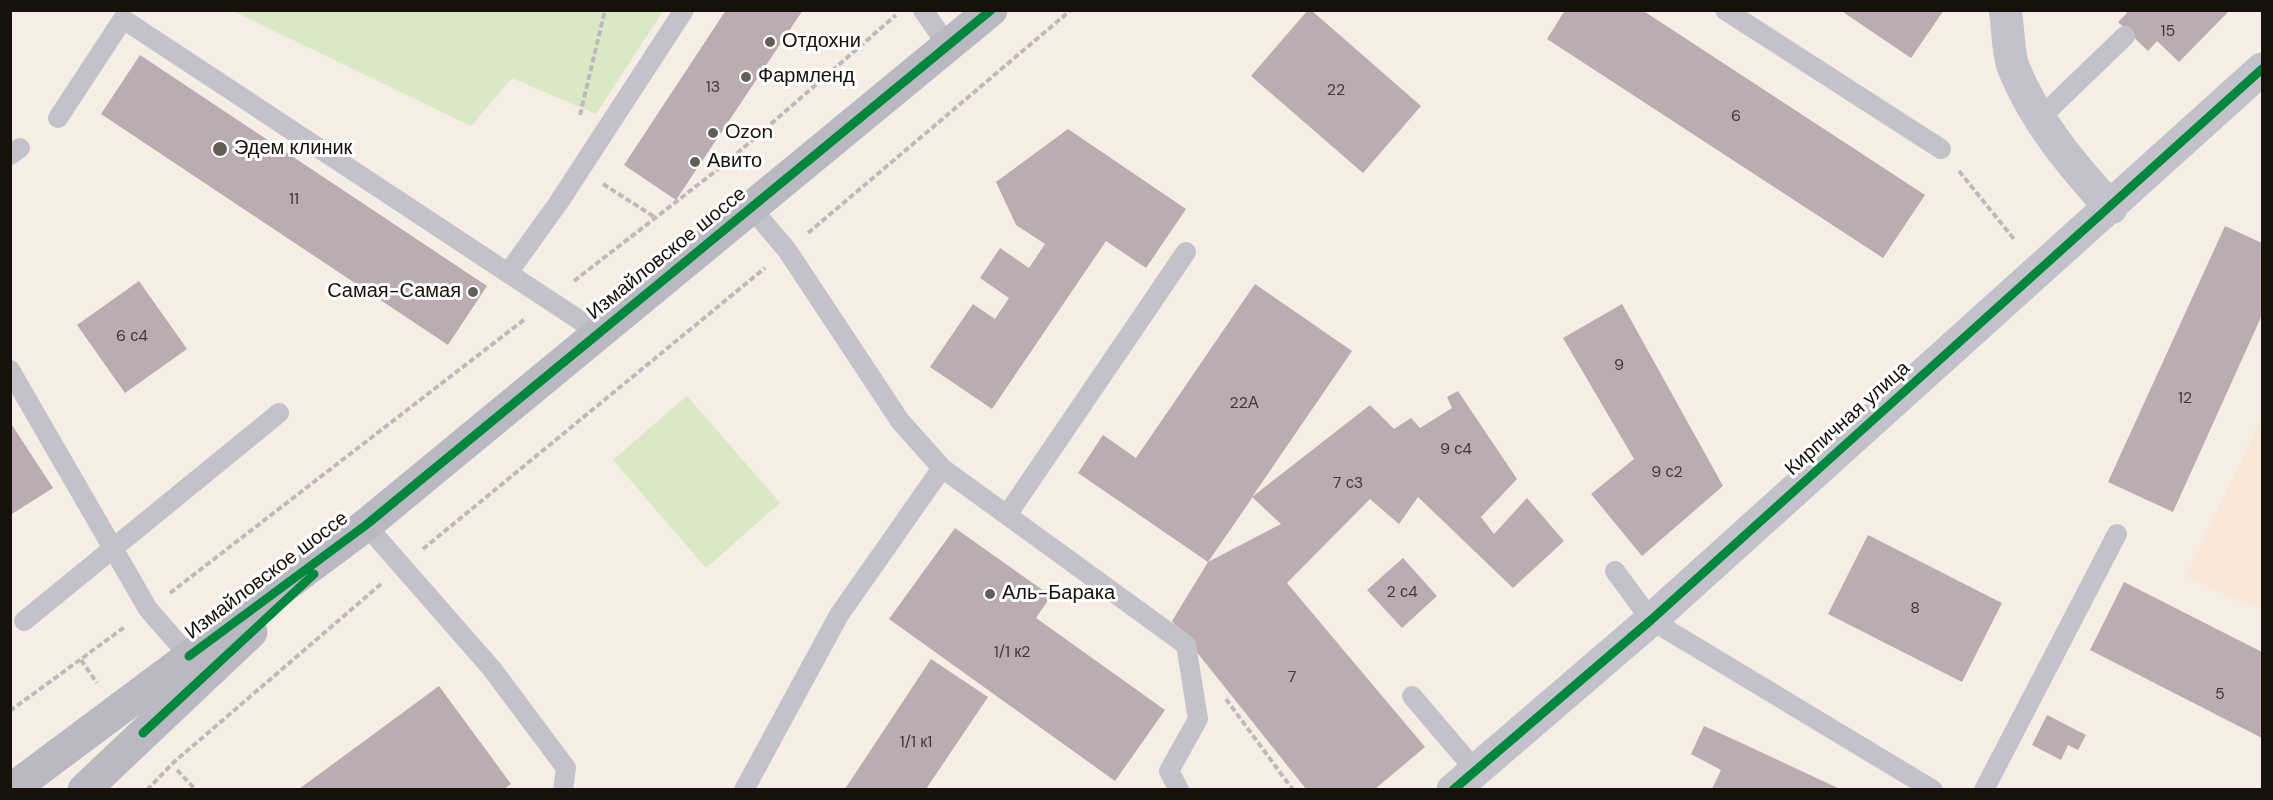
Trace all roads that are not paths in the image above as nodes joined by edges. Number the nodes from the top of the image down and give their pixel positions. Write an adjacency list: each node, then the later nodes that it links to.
1 (684, 10): 15 (lane)
2 (923, 10): 7 (lane)
3 (991, 10): 7 (main road, Измайловское шоссе)
4 (1725, 10): 11 (lane)
5 (2005, 10): 10 (street)
6 (2124, 36): 10 (lane)
7 (948, 46): 13 (main road, Измайловское шоссе)
8 (2262, 69): 12 (street, Кирпичная улица)
9 (58, 118): 15 (lane)
10 (2040, 118): 12 (street)
11 (1941, 149)
12 (2111, 208): 25 (street, Кирпичная улица)
13 (752, 209): 16 (main road, Измайловское шоссе); 19 (lane)
14 (1186, 252): 20 (lane)
15 (508, 273): 16 (lane)
16 (599, 333): 21 (main road, Измайловское шоссе)
17 (10, 370): 23 (lane)
18 (279, 414): 23 (lane)
19 (942, 468): 20 (lane); 33 (lane)
20 (1007, 516): 34 (lane)
21 (366, 525): 27 (main road, Измайловское шоссе); 30 (main road, Измайловское шоссе); 32 (lane)
22 (2117, 534): 36 (lane)
23 (114, 548): 26 (lane); 27 (lane)
24 (1615, 571): 25 (lane)
25 (1651, 620): 29 (street, Кирпичная улица); 35 (lane)
26 (24, 621)
27 (189, 656): 31 (main road, Измайловское шоссе)
28 (1412, 696): 29 (lane)
29 (1465, 780)
30 (90, 787)
31 (11, 789)
32 (563, 789)
33 (744, 789)
34 (1179, 789)
35 (1933, 789)
36 (1984, 789)

